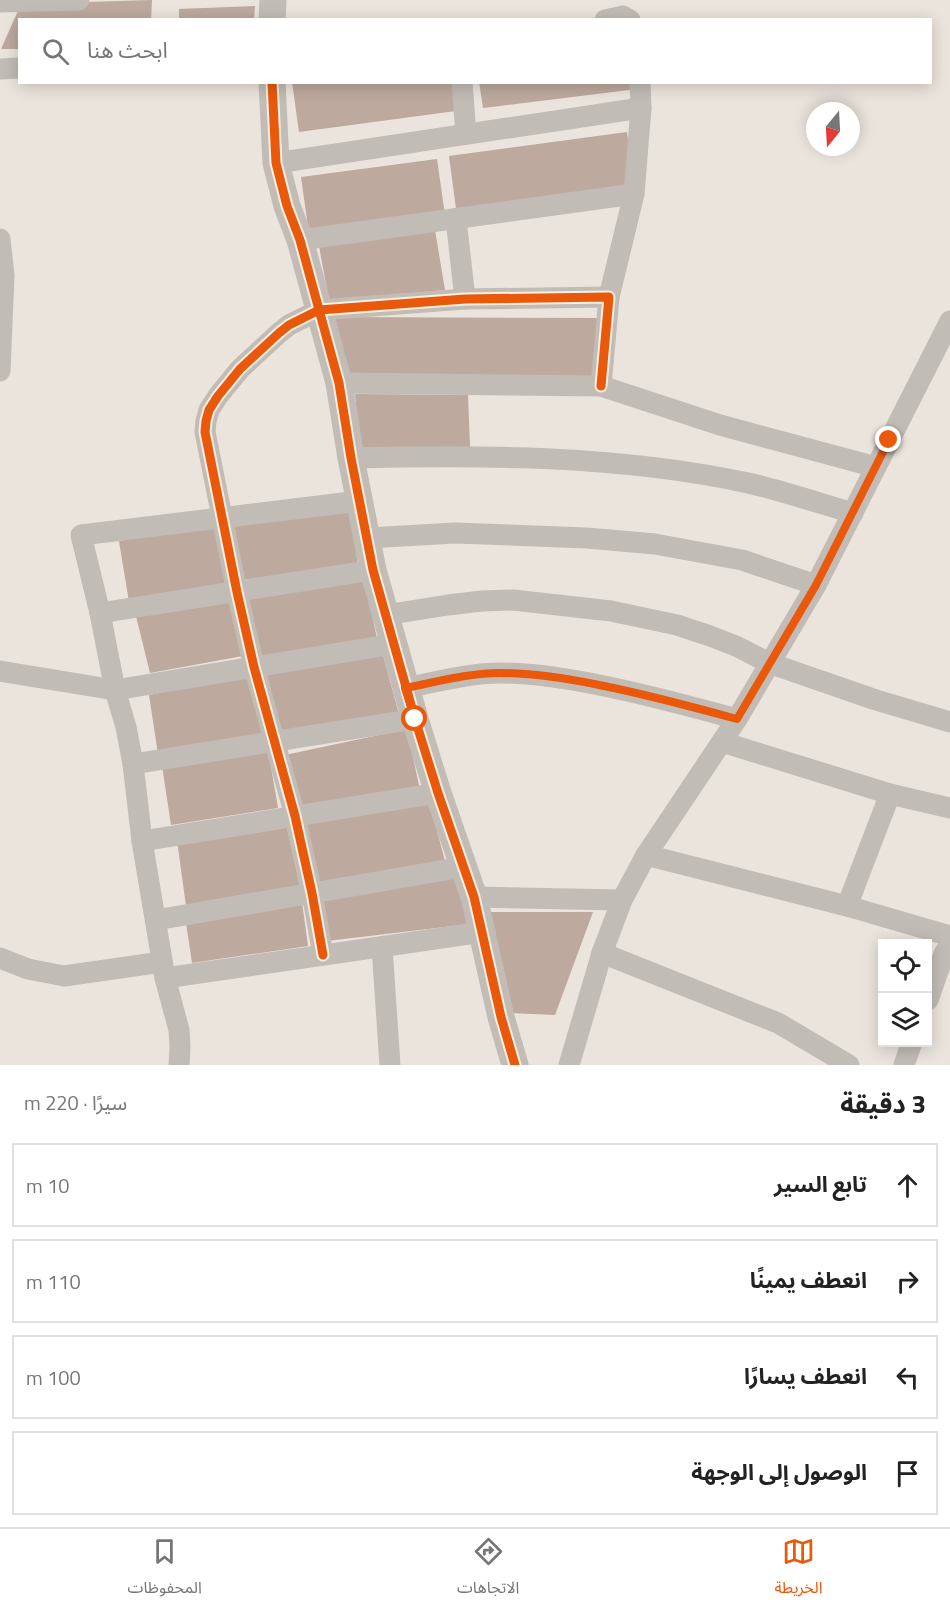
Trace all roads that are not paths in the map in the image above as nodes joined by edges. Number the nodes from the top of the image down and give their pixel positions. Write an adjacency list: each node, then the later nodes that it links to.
1 (80, 0): 3 (street)
2 (273, 0): 4 (street)
3 (0, 2)
4 (272, 18)
5 (18, 68): 6 (street)
6 (0, 69)
7 (272, 84): 12 (street)
8 (462, 84): 11 (street)
9 (640, 84): 10 (street)
10 (641, 108): 11 (street); 13 (street)
11 (466, 134): 12 (street)
12 (276, 163): 16 (street)
13 (634, 194): 14 (street); 17 (street)
14 (456, 219): 16 (street); 18 (street)
15 (0, 239): 21 (street)
16 (300, 240): 19 (street)
17 (609, 297): 18 (street); 23 (street)
18 (465, 299): 19 (street)
19 (319, 310): 22 (street); 28 (street)
20 (950, 321): 25 (street)
21 (0, 371)
22 (339, 383): 23 (street); 24 (street)
23 (601, 386): 25 (street)
24 (351, 458): 26 (street); 27 (street)
25 (876, 467): 27 (street)
26 (359, 501): 28 (street); 29 (street)
27 (853, 513): 31 (street)
28 (222, 517): 32 (street); 33 (street)
29 (367, 538): 30 (street); 31 (street)
30 (373, 570): 32 (street); 34 (street)
31 (816, 585): 36 (street)
32 (237, 592): 33 (street); 37 (street)
33 (100, 613): 40 (street)
34 (385, 615): 35 (street); 36 (street)
35 (394, 645): 37 (street); 39 (street)
36 (769, 663): 42 (street); 43 (street)
37 (254, 667): 40 (street); 44 (street)
38 (0, 671): 40 (street)
39 (405, 688): 41 (street); 42 (street)
40 (115, 690): 46 (street)
41 (415, 719): 44 (street); 47 (street)
42 (737, 719): 45 (street)
43 (950, 722)
44 (274, 741): 46 (street); 50 (street)
45 (722, 742): 48 (street); 52 (street)
46 (133, 764): 51 (street)
47 (438, 793): 50 (street); 53 (street)
48 (890, 794): 49 (street); 57 (street)
49 (950, 808)
50 (295, 816): 51 (street); 54 (street)
51 (142, 841): 58 (street)
52 (646, 855): 56 (street); 57 (street)
53 (463, 867): 54 (street); 55 (street)
54 (312, 893): 58 (street); 64 (street)
55 (474, 897): 56 (street); 59 (street)
56 (622, 900): 63 (street)
57 (847, 906): 60 (street)
58 (156, 920): 66 (street)
59 (483, 932): 62 (street); 71 (street)
60 (950, 936)
61 (950, 944): 67 (street)
62 (382, 947): 64 (street); 70 (street)
63 (602, 953): 72 (street); 73 (street)
64 (323, 955): 66 (street)
65 (0, 958): 66 (street)
66 (164, 970): 69 (street)
67 (930, 993)
68 (910, 1047): 74 (street)
69 (179, 1065)
70 (390, 1065)
71 (515, 1065)
72 (569, 1065)
73 (849, 1065)
74 (904, 1065)

